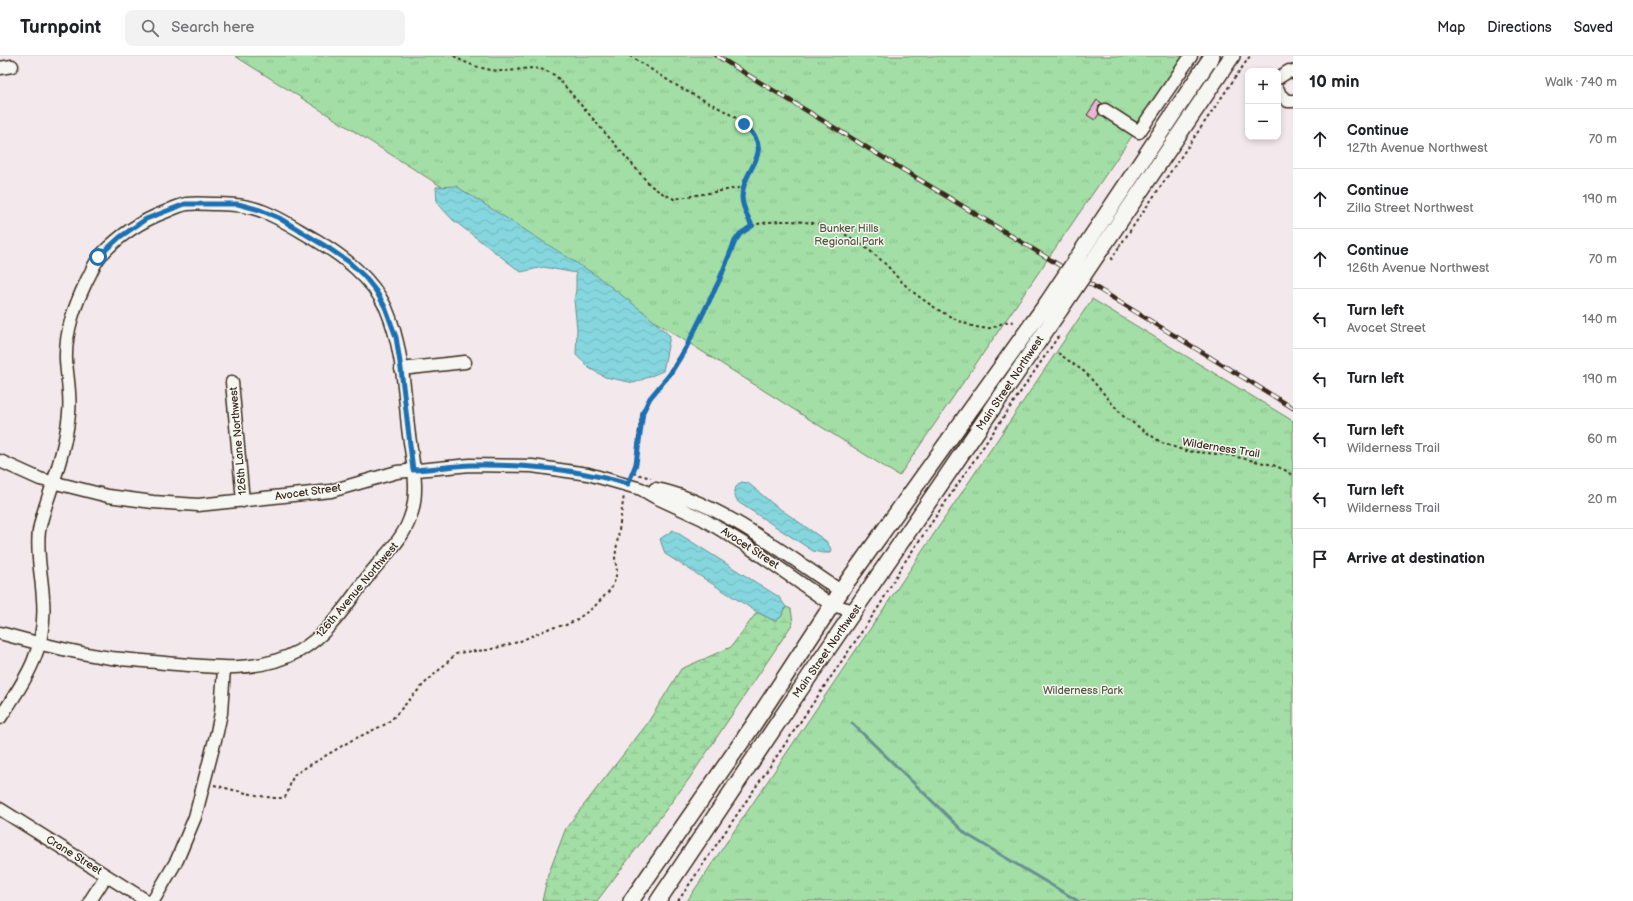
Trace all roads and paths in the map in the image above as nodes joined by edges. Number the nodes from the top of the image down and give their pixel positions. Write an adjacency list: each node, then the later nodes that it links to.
1 (454, 56): 14 (path)
2 (630, 56): 14 (path)
3 (1191, 56): 13 (street)
4 (1212, 56): 30 (main road, Main Street Northwest, bridge)
5 (1232, 56): 16 (main road, Main Street Northwest)
6 (1250, 56): 16 (path)
7 (12, 66): 8 (street)
8 (0, 68)
9 (1293, 72): 10 (street)
10 (1281, 76)
11 (1281, 96): 12 (street)
12 (1293, 101)
13 (1105, 110)
14 (744, 187): 15 (path)
15 (752, 226): 17 (path); 27 (path)
16 (1112, 245): 32 (main road, Main Street Northwest, bridge)
17 (1015, 323)
18 (1063, 329): 46 (path)
19 (1058, 353): 25 (path, Wilderness Trail)
20 (465, 362): 21 (street)
21 (401, 369): 24 (street, 126th Avenue Northwest); 26 (street, 126th Avenue Northwest)
22 (232, 382): 29 (street, 126th Lane Northwest)
23 (0, 461): 26 (street, Avocet Street)
24 (413, 470): 27 (street, Avocet Street); 29 (street, Avocet Street); 35 (street, 126th Avenue Northwest)
25 (1293, 476)
26 (54, 482): 29 (street, Avocet Street); 34 (street)
27 (628, 484): 28 (street, Avocet Street); 38 (path)
28 (641, 489): 30 (street, Avocet Street); 31 (street, Avocet Street)
29 (243, 501)
30 (842, 592): 31 (main road, Main Street Northwest)
31 (835, 606): 32 (street, Avocet Street); 36 (main road, Main Street Northwest); 44 (main road, Main Street Northwest)
32 (855, 611): 36 (main road, Main Street Northwest)
33 (0, 633): 34 (street, 126th Avenue Northwest)
34 (40, 644): 35 (street, 126th Avenue Northwest); 37 (street)
35 (224, 668): 38 (street)
36 (787, 709): 45 (main road, Main Street Northwest)
37 (0, 718)
38 (204, 783): 43 (street)
39 (0, 809): 40 (street, Crane Street)
40 (106, 876): 41 (street); 42 (street, Crane Street)
41 (90, 901)
42 (147, 901)
43 (153, 901)
44 (631, 901)
45 (658, 901)
46 (678, 901)

